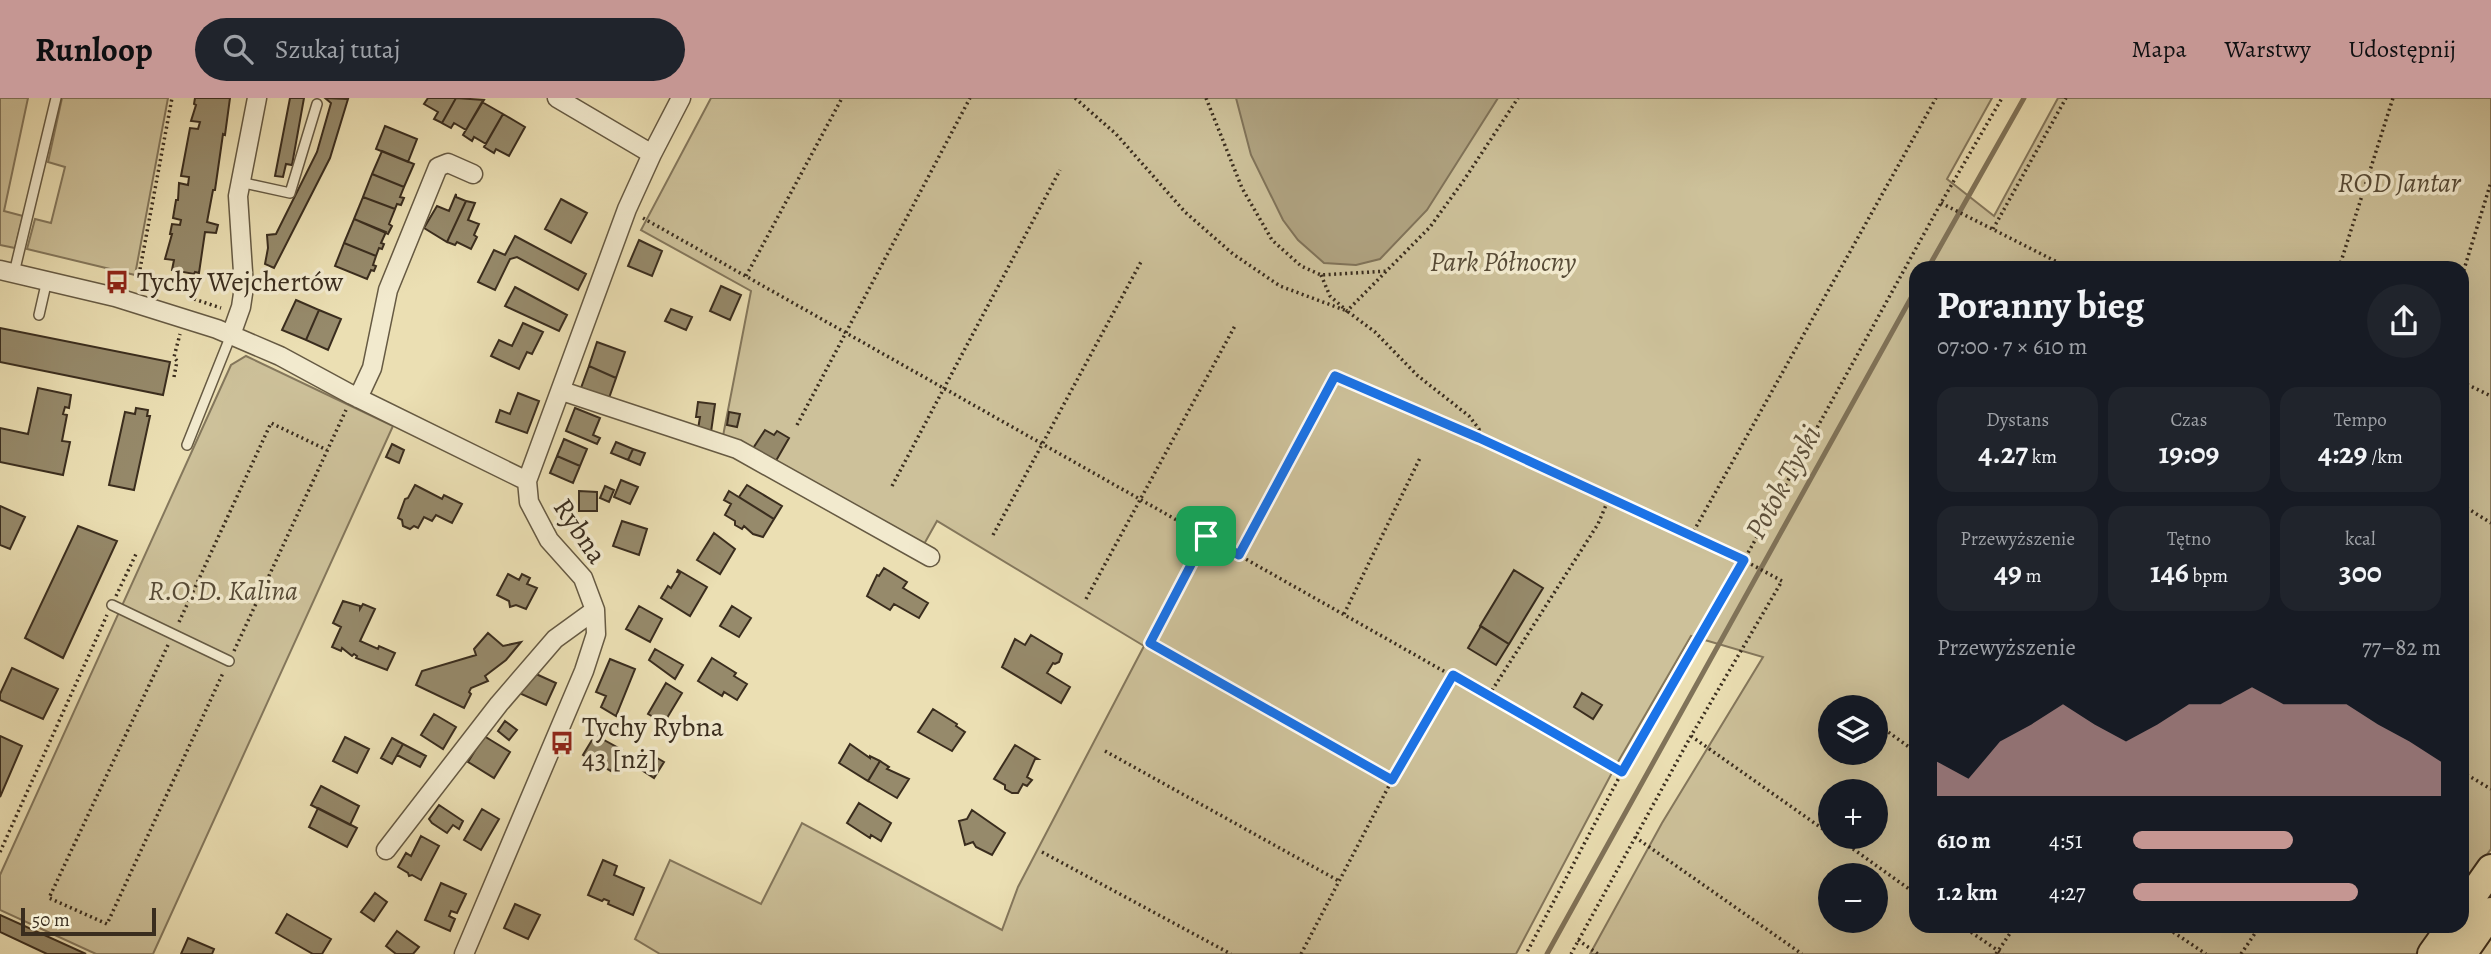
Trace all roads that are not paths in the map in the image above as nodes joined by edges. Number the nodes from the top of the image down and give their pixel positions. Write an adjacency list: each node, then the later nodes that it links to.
1 (56, 98): 9 (lane)
2 (257, 98): 8 (street)
3 (557, 98): 6 (street)
4 (681, 98): 6 (street, Rybna)
5 (317, 104): 8 (lane)
6 (652, 154): 13 (street, Rybna)
7 (473, 174): 14 (street)
8 (240, 182): 12 (street)
9 (7, 272): 10 (street)
10 (47, 280): 11 (lane); 12 (street)
11 (39, 315)
12 (231, 335): 14 (street); 15 (lane)
13 (562, 391): 16 (street, Rybna); 17 (street)
14 (358, 398): 16 (street)
15 (187, 445)
16 (527, 481): 19 (street, Rybna)
17 (930, 557)
18 (112, 605): 20 (lane)
19 (594, 610): 21 (street); 26 (street, Rybna)
20 (229, 661)
21 (386, 850)
22 (2491, 869): 23 (main road)
23 (2469, 900)
24 (2491, 912): 28 (main road)
25 (2447, 933): 27 (main road)
26 (464, 954)
27 (2432, 954)
28 (2462, 954)

